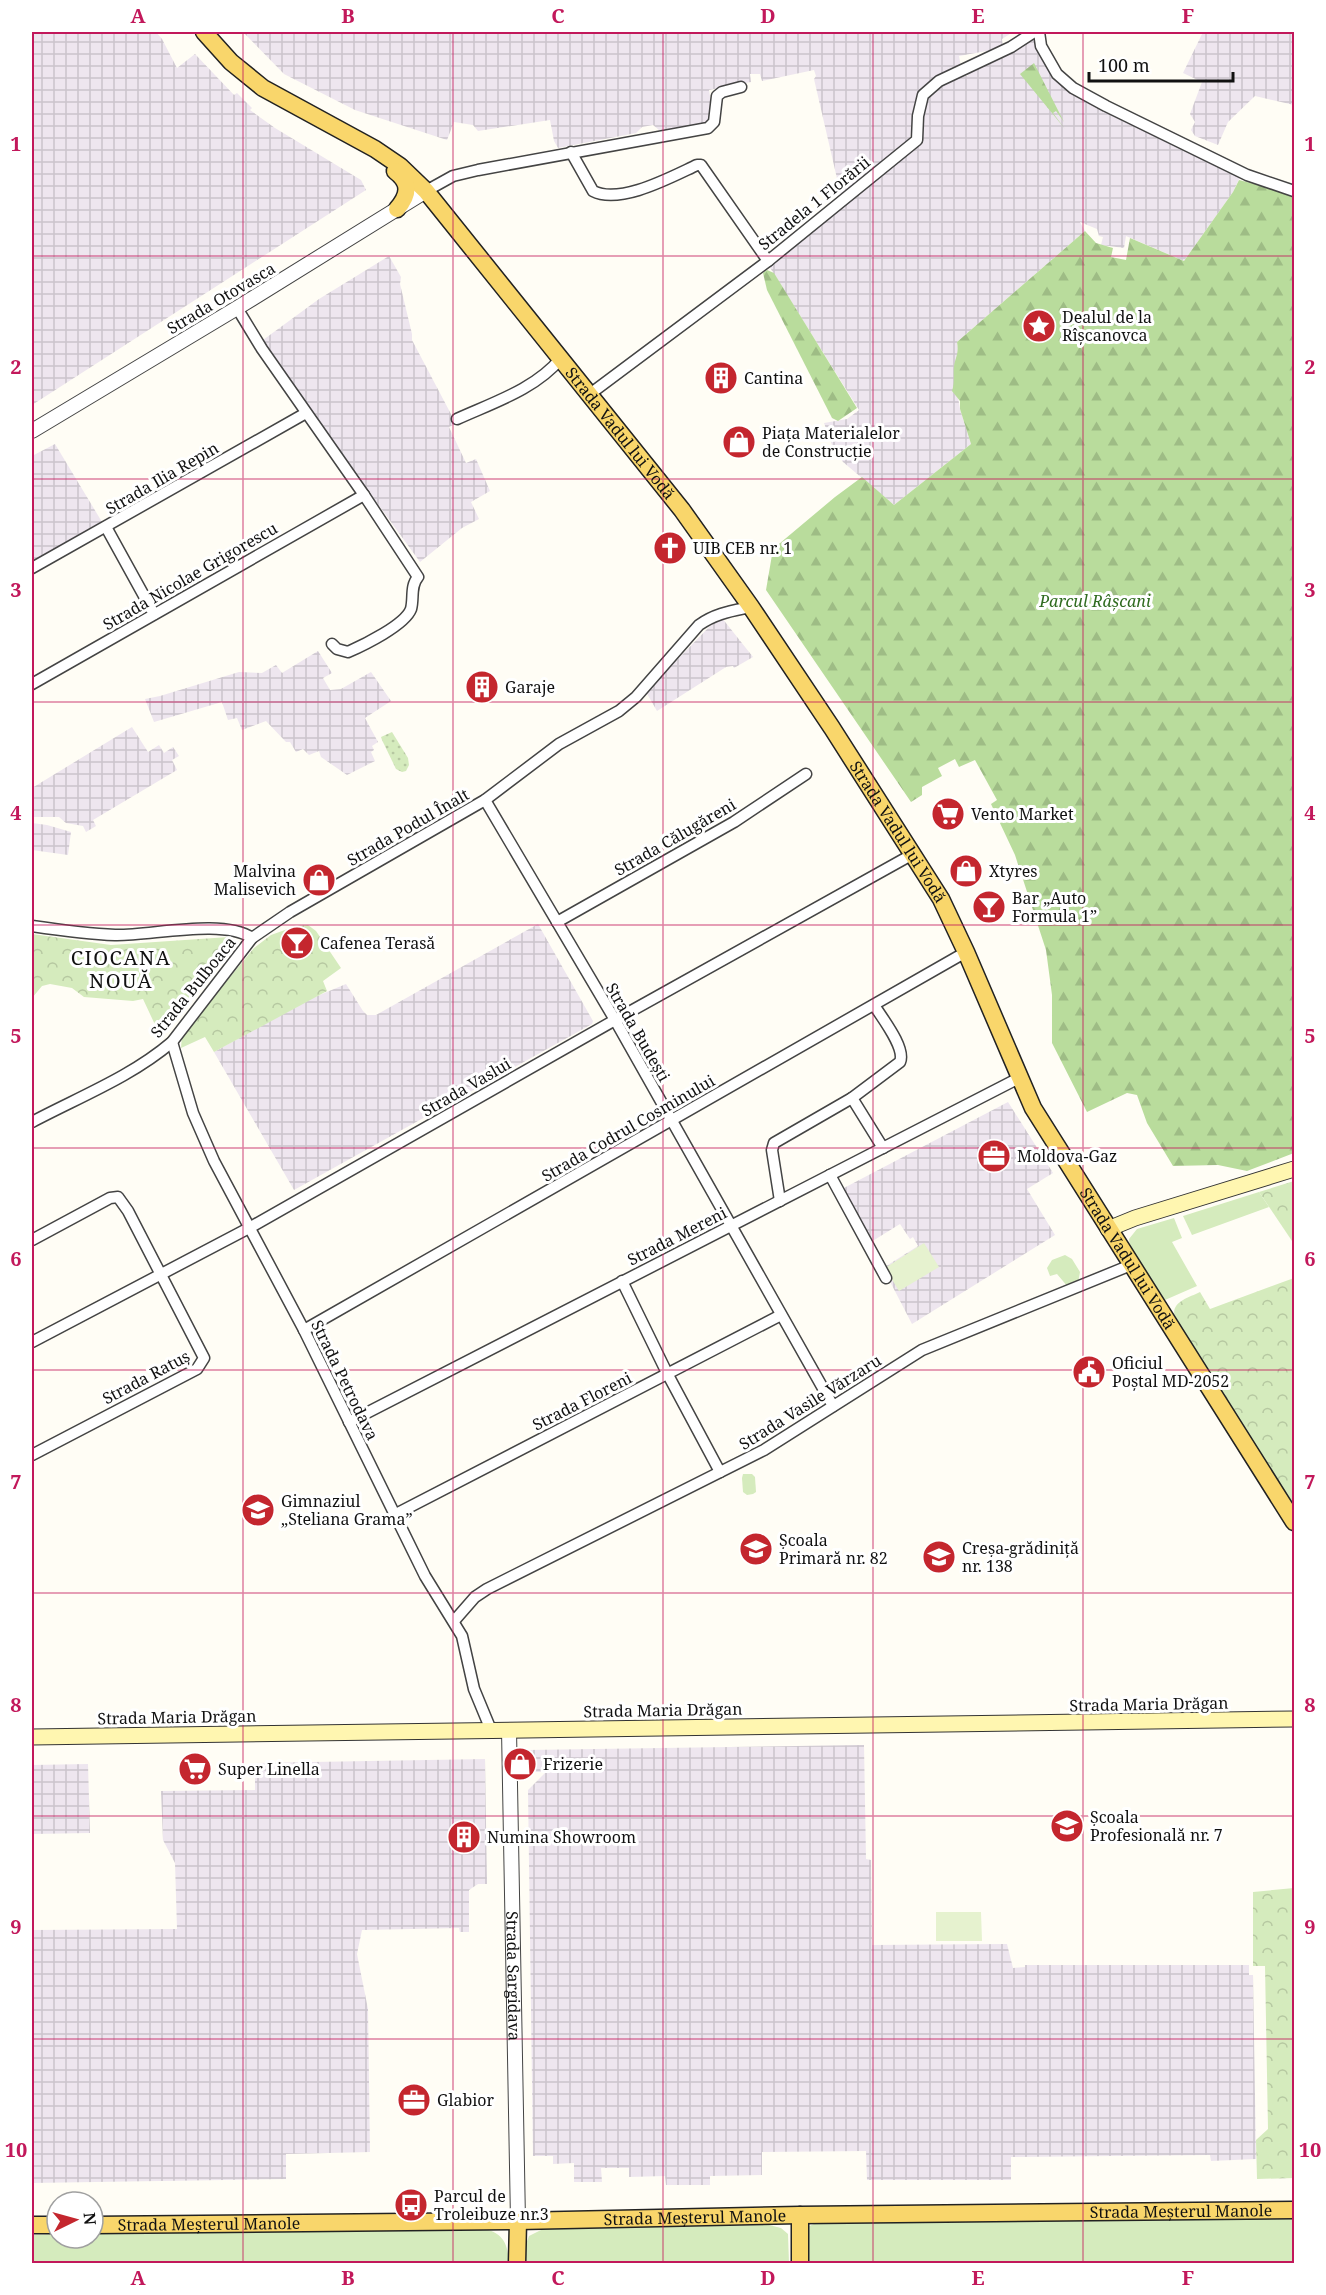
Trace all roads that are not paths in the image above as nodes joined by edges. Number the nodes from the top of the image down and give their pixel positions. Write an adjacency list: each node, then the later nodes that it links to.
1 (204, 32): 5 (main road, Strada Vadul lui Vodă)
2 (1034, 32): 10 (street, Stradela 1 Florării)
3 (1039, 32): 8 (street)
4 (741, 87): 6 (street)
5 (310, 114): 7 (main road, Strada Vadul lui Vodă); 9 (main road)
6 (571, 152): 7 (street); 10 (street)
7 (426, 191): 9 (street, Strada Otovasca); 12 (main road, Strada Vadul lui Vodă)
8 (1294, 191)
9 (397, 209): 11 (street, Strada Otovasca)
10 (768, 261): 13 (street, Stradela 1 Florării)
11 (237, 308): 14 (street); 16 (street, Strada Otovasca)
12 (561, 358): 13 (main road, Strada Vadul lui Vodă); 15 (street)
13 (590, 394): 20 (main road, Strada Vadul lui Vodă)
14 (306, 413): 17 (street); 18 (street, Strada Ilia Repin)
15 (457, 419)
16 (32, 431)
17 (364, 495): 21 (street, Strada Nicolae Grigorescu); 22 (street)
18 (106, 527): 19 (street, Strada Ilia Repin); 21 (street)
19 (32, 567)
20 (751, 607): 25 (street, Strada Podul Înalt); 26 (main road, Strada Vadul lui Vodă)
21 (154, 614): 23 (street, Strada Nicolae Grigorescu)
22 (332, 644)
23 (32, 684)
24 (806, 774): 27 (street, Strada Călugăreni)
25 (484, 800): 27 (street, Strada Budești); 29 (street, Strada Podul Înalt)
26 (914, 854): 30 (main road, Strada Vadul lui Vodă); 32 (street, Strada Vaslui)
27 (557, 922): 32 (street, Strada Budești)
28 (32, 926): 29 (street)
29 (252, 938): 33 (street, Strada Bulboaca)
30 (966, 951): 31 (street, Strada Codrul Cosminului); 34 (main road, Strada Vadul lui Vodă)
31 (874, 1005): 35 (street); 36 (street, Strada Codrul Cosminului)
32 (615, 1020): 36 (street, Strada Budești); 43 (street, Strada Vaslui)
33 (172, 1042): 37 (street, Strada Bulboaca); 43 (street, Strada Petrodava)
34 (1019, 1078): 38 (street, Strada Mereni); 44 (main road, Strada Vadul lui Vodă)
35 (852, 1098): 38 (street); 41 (street)
36 (671, 1120): 42 (street, Strada Budești); 51 (street, Strada Codrul Cosminului)
37 (32, 1122)
38 (883, 1148): 40 (street, Strada Mereni)
39 (1294, 1169): 44 (main road)
40 (830, 1175): 41 (street, Strada Mereni); 48 (street)
41 (780, 1201): 42 (street, Strada Mereni)
42 (732, 1225): 49 (street, Strada Mereni); 50 (street, Strada Budești)
43 (249, 1228): 47 (street, Strada Vaslui); 51 (street, Strada Petrodava)
44 (1108, 1228): 46 (main road, Strada Vadul lui Vodă)
45 (32, 1240): 47 (street, Strada Ratuș)
46 (1131, 1265): 54 (street, Strada Vasile Vărzaru); 59 (main road, Strada Vadul lui Vodă)
47 (160, 1276): 52 (street, Strada Vaslui); 56 (street, Strada Ratuș)
48 (886, 1278)
49 (622, 1281): 53 (street); 55 (street, Strada Mereni)
50 (781, 1315): 53 (street, Strada Floreni); 54 (street, Strada Budești)
51 (304, 1330): 55 (street, Strada Petrodava)
52 (32, 1342)
53 (667, 1373): 57 (street); 58 (street, Strada Floreni)
54 (832, 1406): 57 (street, Strada Vasile Vărzaru)
55 (349, 1422): 58 (street, Strada Petrodava)
56 (32, 1455)
57 (720, 1473): 60 (street, Strada Vasile Vărzaru)
58 (396, 1514): 60 (street, Strada Petrodava)
59 (1294, 1522)
60 (454, 1621): 62 (street, Strada Petrodava)
61 (1294, 1719): 63 (main road, Strada Maria Drăgan)
62 (491, 1730): 63 (main road, Strada Maria Drăgan); 64 (main road, Strada Maria Drăgan)
63 (509, 1730): 67 (street, Strada Sargidava)
64 (32, 1737)
65 (1294, 2210): 66 (main road, Strada Meșterul Manole)
66 (800, 2215): 67 (main road, Strada Meșterul Manole); 70 (main road)
67 (518, 2221): 68 (main road, Strada Meșterul Manole); 69 (main road)
68 (105, 2225)
69 (517, 2264)
70 (800, 2264)

